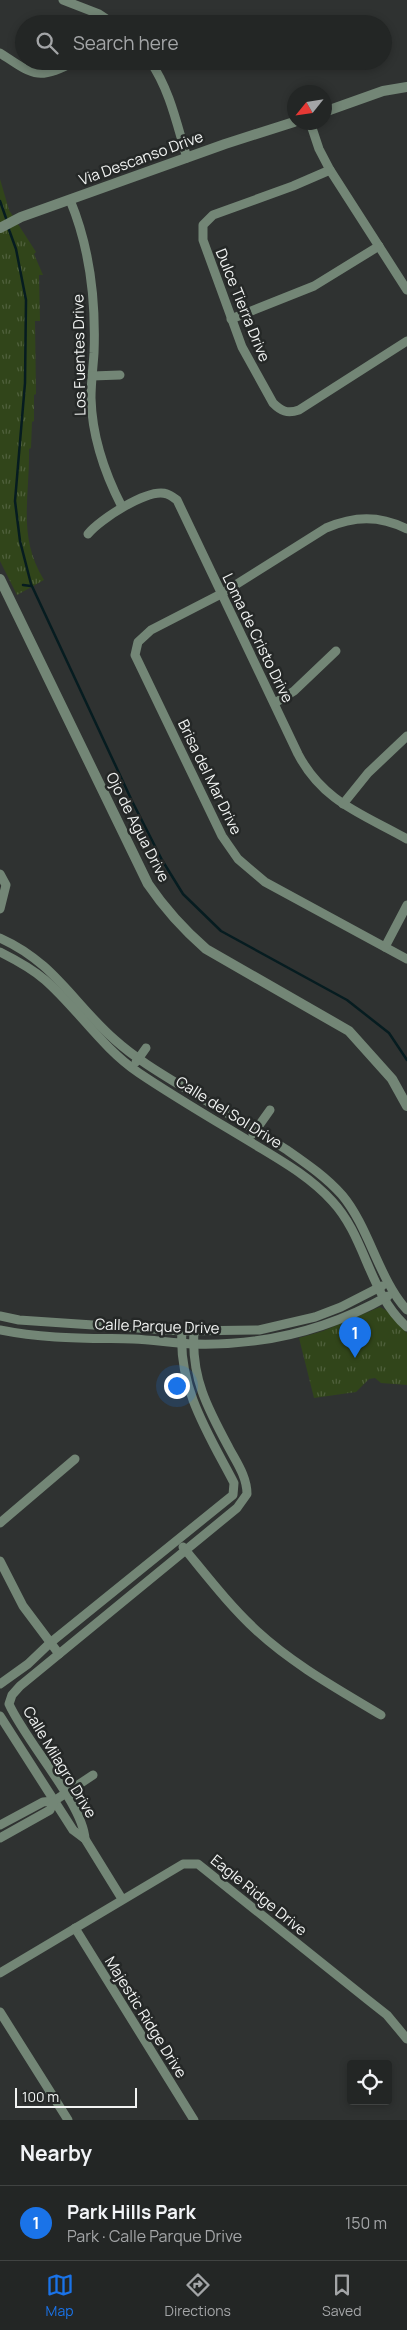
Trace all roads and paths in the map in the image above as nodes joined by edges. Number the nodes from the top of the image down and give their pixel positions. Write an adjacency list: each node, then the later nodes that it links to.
1 (63, 0): 2 (street)
2 (100, 15)
3 (0, 53): 4 (street)
4 (15, 62)
5 (29, 70): 6 (street)
6 (56, 70)
7 (155, 70): 12 (street)
8 (407, 87): 9 (street)
9 (332, 109)
10 (287, 124): 12 (street, Via Descanso Drive)
11 (313, 130): 13 (street)
12 (187, 158): 14 (street, Via Descanso Drive)
13 (330, 170): 16 (street); 18 (street, Dulce Tierra Drive)
14 (70, 200): 15 (street, Via Descanso Drive); 20 (street, Los Fuentes Drive)
15 (0, 228)
16 (379, 246): 17 (street); 18 (street)
17 (407, 290)
18 (231, 319): 19 (street, Dulce Tierra Drive)
19 (407, 340)
20 (92, 376): 21 (street); 22 (street, Los Fuentes Drive)
21 (120, 376)
22 (122, 507): 24 (street, Loma de Cristo Drive); 26 (street, Loma de Cristo Drive)
23 (407, 529): 26 (street, Brisa del Mar Drive)
24 (88, 534)
25 (0, 579): 43 (street, Ojo de Agua Drive)
26 (221, 594): 28 (street, Loma de Cristo Drive); 36 (street, Brisa del Mar Drive)
27 (336, 651): 28 (street)
28 (275, 703): 30 (street, Loma de Cristo Drive)
29 (407, 736): 30 (street)
30 (342, 804): 31 (street, Loma de Cristo Drive)
31 (407, 839)
32 (0, 874): 34 (street)
33 (407, 905): 36 (street)
34 (0, 909)
35 (0, 938): 39 (street, Calle del Sol Drive)
36 (385, 946): 38 (street, Brisa del Mar Drive)
37 (0, 952): 39 (street, Calle del Sol Drive)
38 (407, 959)
39 (76, 1005): 41 (street, Calle del Sol Drive); 42 (street, Calle del Sol Drive)
40 (146, 1048): 41 (street)
41 (139, 1058): 42 (street); 45 (street, Calle del Sol Drive)
42 (132, 1068): 46 (street, Calle del Sol Drive)
43 (407, 1106)
44 (270, 1110): 45 (street)
45 (255, 1130): 46 (street); 47 (street, Calle del Sol Drive)
46 (249, 1141): 48 (street, Calle del Sol Drive)
47 (369, 1242): 48 (street); 49 (street, Calle del Sol Drive)
48 (360, 1246): 50 (street, Calle del Sol Drive)
49 (389, 1282): 50 (street, Calle Parque Drive); 51 (street, Calle del Sol Drive)
50 (378, 1288): 52 (street, Calle del Sol Drive); 55 (street, Calle Parque Drive)
51 (394, 1292): 52 (street, Calle Parque Drive); 53 (street, Calle del Sol Drive)
52 (383, 1298): 57 (street, Calle Parque Drive); 58 (street, Calle del Sol Drive)
53 (407, 1310)
54 (0, 1316): 56 (street, Calle Parque Drive)
55 (316, 1317): 57 (street); 60 (street, Calle Parque Drive)
56 (65, 1323): 61 (street, Calle Parque Drive); 63 (street)
57 (320, 1327): 64 (street, Calle Parque Drive)
58 (407, 1327)
59 (0, 1330): 63 (street, Calle Parque Drive)
60 (260, 1330): 62 (street, Calle Parque Drive); 64 (street)
61 (182, 1331): 62 (street, Calle Parque Drive); 65 (street)
62 (194, 1332): 66 (street)
63 (64, 1338): 65 (street, Calle Parque Drive)
64 (261, 1340): 66 (street, Calle Parque Drive)
65 (181, 1342): 66 (street, Calle Parque Drive); 68 (street)
66 (194, 1344): 67 (street)
67 (210, 1413): 68 (street); 71 (street)
68 (200, 1418): 70 (street)
69 (76, 1459): 72 (street)
70 (234, 1492): 71 (street); 73 (street)
71 (246, 1494): 74 (street, Calle Milagro Drive)
72 (0, 1523)
73 (178, 1542): 74 (street); 76 (street)
74 (185, 1550): 77 (street, Calle Milagro Drive); 83 (street)
75 (0, 1561): 78 (street)
76 (116, 1592): 77 (street); 78 (street)
77 (123, 1601): 79 (street, Calle Milagro Drive)
78 (50, 1643): 79 (street); 80 (street)
79 (60, 1654): 82 (street, Calle Milagro Drive)
80 (0, 1684)
81 (0, 1700): 82 (street)
82 (11, 1700): 86 (street, Calle Milagro Drive)
83 (381, 1715)
84 (0, 1716): 87 (street, Calle Milagro Drive)
85 (93, 1775): 86 (street)
86 (66, 1794): 87 (street); 90 (street, Calle Milagro Drive)
87 (54, 1801): 88 (street); 89 (street); 90 (street, Calle Milagro Drive)
88 (0, 1825)
89 (0, 1838)
90 (86, 1839): 91 (street, Calle Milagro Drive)
91 (122, 1899): 92 (street, Eagle Ridge Drive); 95 (street, Eagle Ridge Drive)
92 (75, 1928): 93 (street, Eagle Ridge Drive); 97 (street, Majestic Ridge Drive)
93 (0, 1973)
94 (0, 2012): 96 (street)
95 (407, 2039)
96 (68, 2120)
97 (194, 2120)

